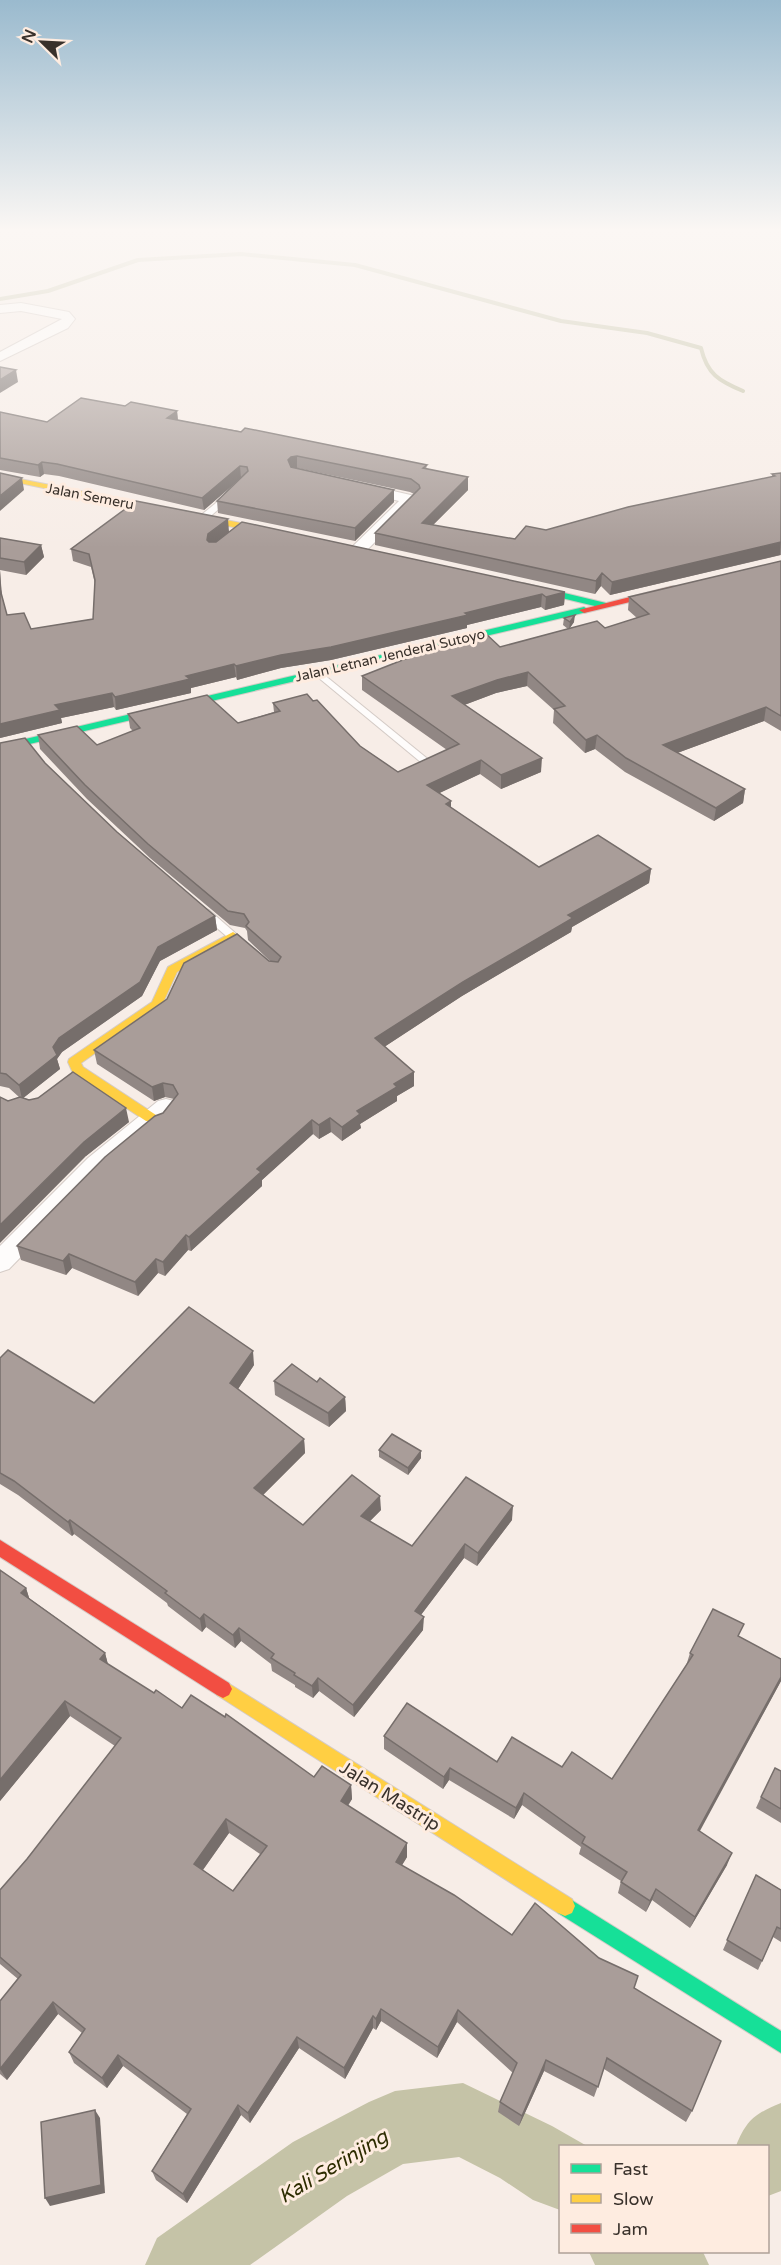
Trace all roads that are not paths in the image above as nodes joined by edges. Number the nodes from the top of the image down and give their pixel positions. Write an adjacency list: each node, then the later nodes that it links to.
1 (41, 337): 2 (street)
2 (0, 357)
3 (0, 477): 6 (main road, Jalan Semeru)
4 (352, 485): 8 (street)
5 (237, 488): 6 (lane)
6 (203, 518): 7 (main road, Jalan Semeru)
7 (291, 536)
8 (359, 550)
9 (508, 583): 11 (main road)
10 (692, 584): 11 (main road, Jalan Letnan Jenderal Sutoyo)
11 (603, 605): 12 (main road, Jalan Letnan Jenderal Sutoyo)
12 (317, 672): 13 (main road, Jalan Letnan Jenderal Sutoyo); 14 (lane)
13 (0, 748)
14 (426, 762)
15 (198, 906): 16 (lane)
16 (233, 936): 17 (lane); 18 (main road)
17 (250, 951)
18 (158, 1113): 19 (street)
19 (0, 1262)
20 (3, 1554): 21 (main road, Jalan Mastrip)
21 (781, 2043)

